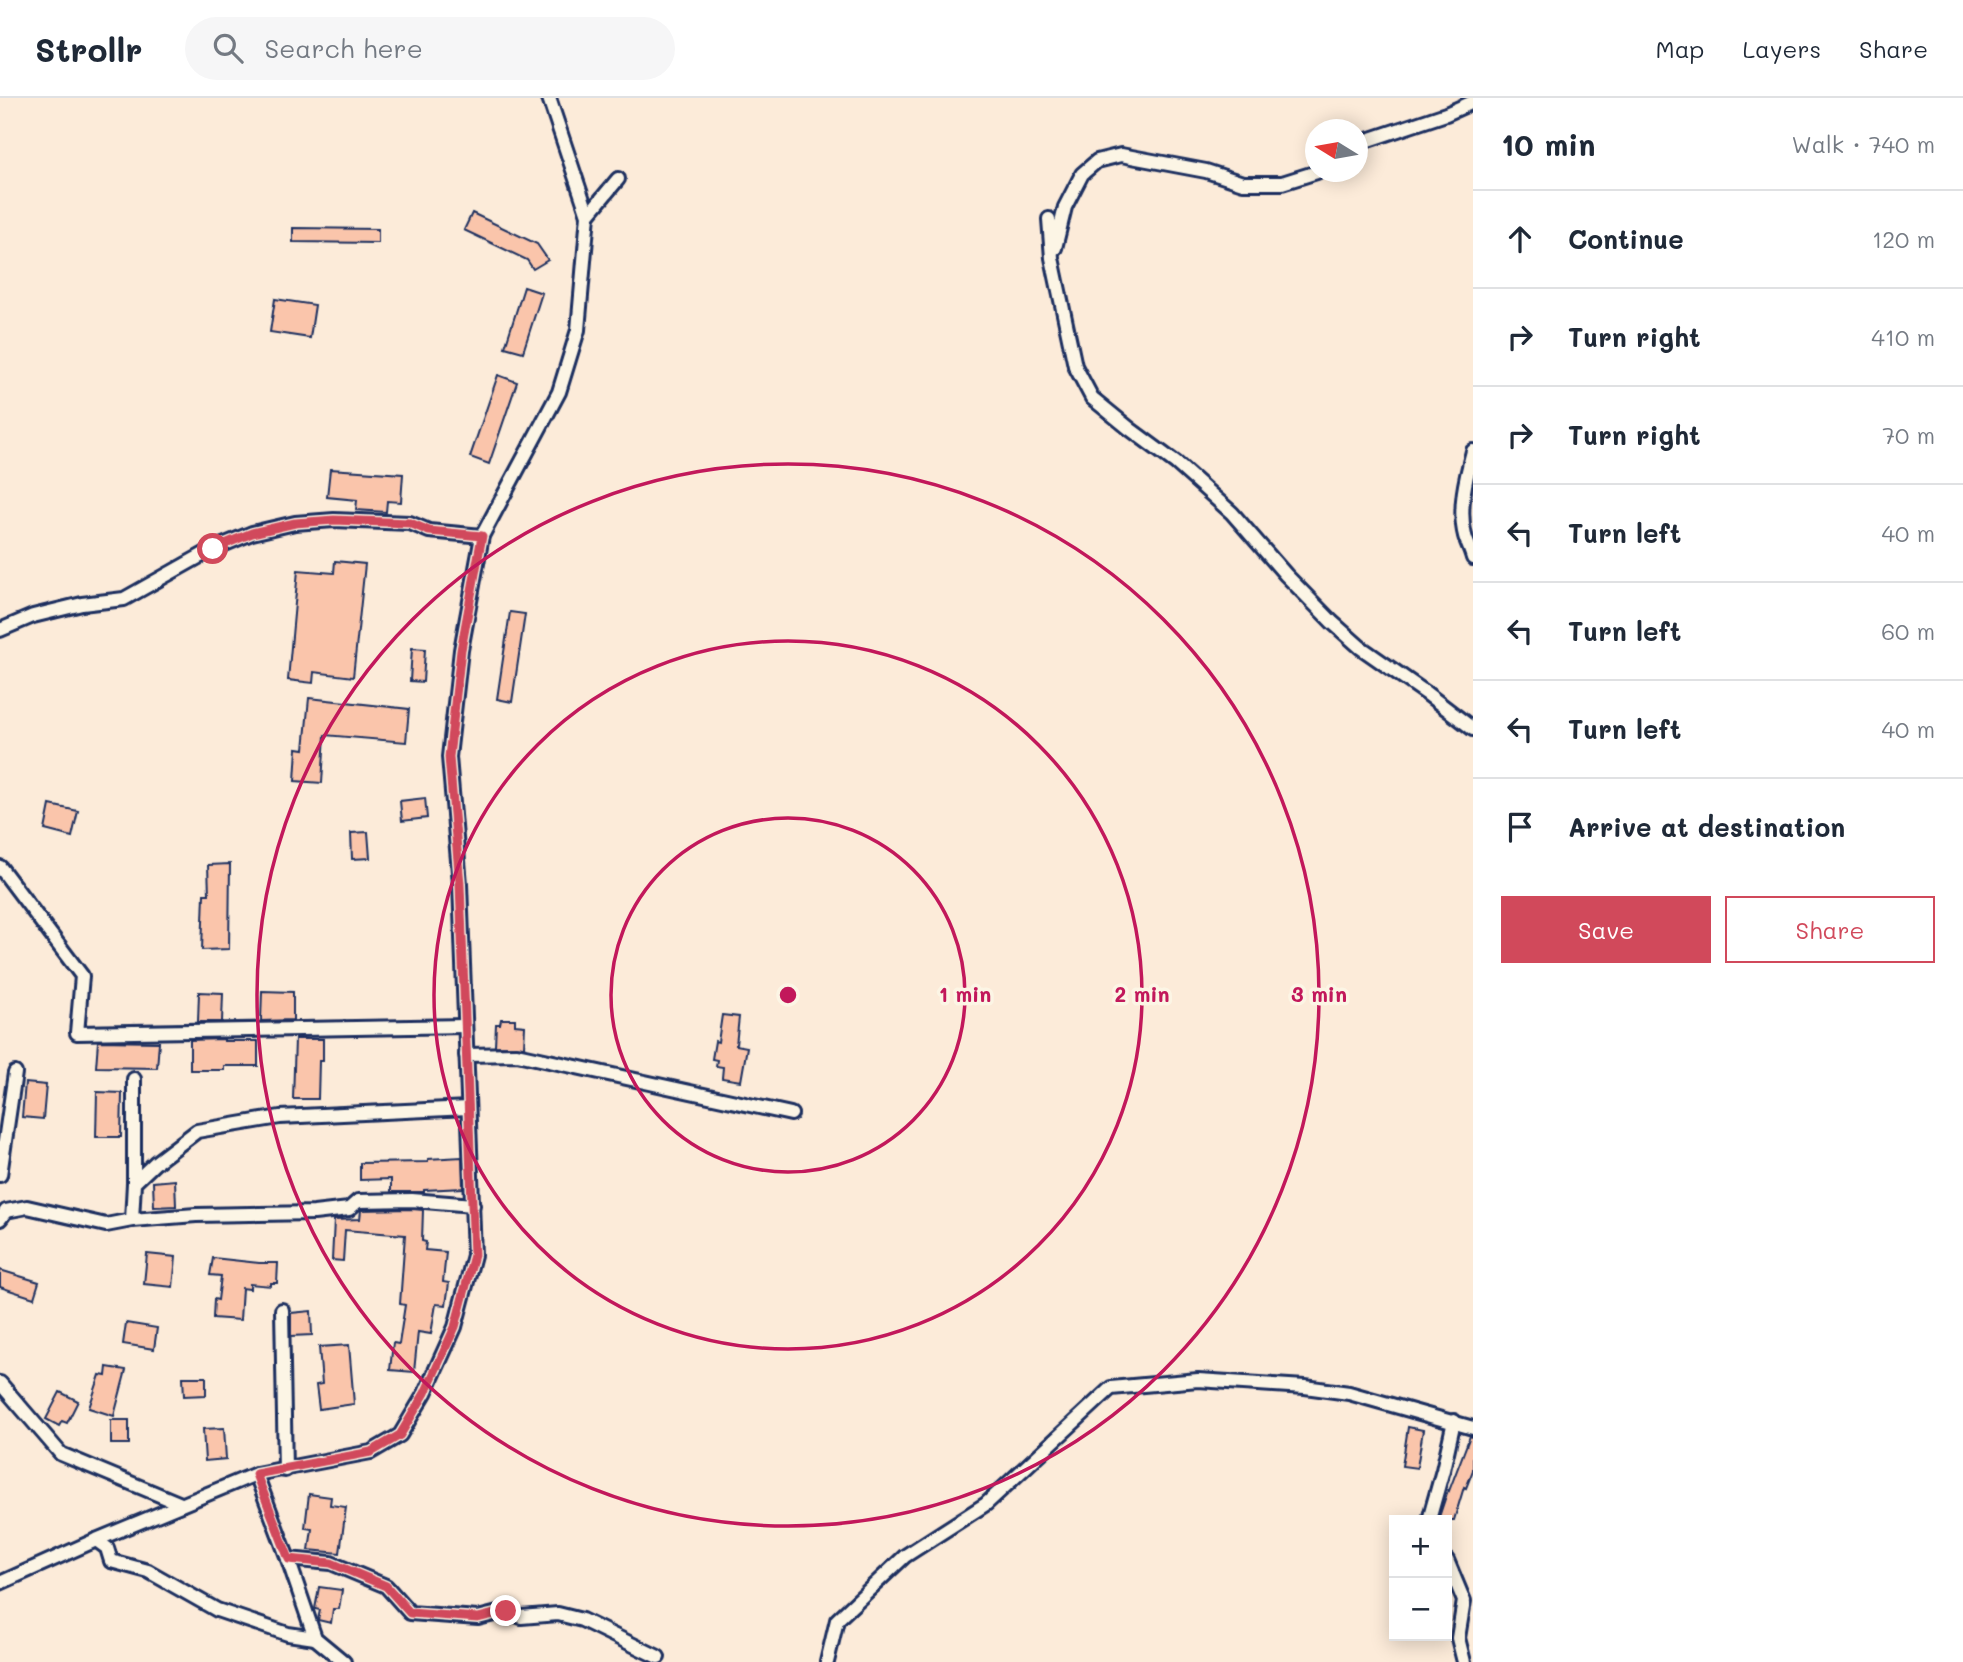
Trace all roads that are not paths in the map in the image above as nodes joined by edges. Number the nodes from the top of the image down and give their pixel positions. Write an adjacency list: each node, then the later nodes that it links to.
1 (549, 98): 6 (street)
2 (1473, 102): 3 (street)
3 (1368, 140)
4 (1305, 176): 8 (street)
5 (618, 179): 6 (street)
6 (588, 215): 10 (street)
7 (1049, 219): 8 (street)
8 (1052, 258): 13 (street)
9 (1473, 451): 11 (street)
10 (482, 536): 12 (street); 15 (street)
11 (1473, 558)
12 (0, 629)
13 (1473, 729)
14 (0, 867): 15 (street)
15 (465, 1026): 16 (street)
16 (466, 1055): 19 (street); 20 (street)
17 (15, 1073): 21 (street)
18 (134, 1079): 22 (street)
19 (468, 1108): 22 (street); 23 (street)
20 (790, 1114)
21 (0, 1175)
22 (134, 1183): 26 (street)
23 (473, 1205): 26 (street); 31 (street)
24 (6, 1207): 25 (street); 26 (street)
25 (0, 1219)
26 (132, 1220)
27 (282, 1310): 31 (street)
28 (0, 1383): 33 (street)
29 (1454, 1421): 30 (street); 34 (street); 42 (street)
30 (1473, 1427)
31 (285, 1470): 32 (street)
32 (256, 1474): 33 (street); 36 (street)
33 (181, 1504): 35 (street)
34 (1430, 1515)
35 (96, 1540): 38 (street); 39 (street)
36 (289, 1559): 39 (street); 40 (street)
37 (1452, 1572): 43 (street)
38 (0, 1583)
39 (316, 1638): 41 (street)
40 (658, 1657)
41 (344, 1662)
42 (827, 1662)
43 (1464, 1662)

